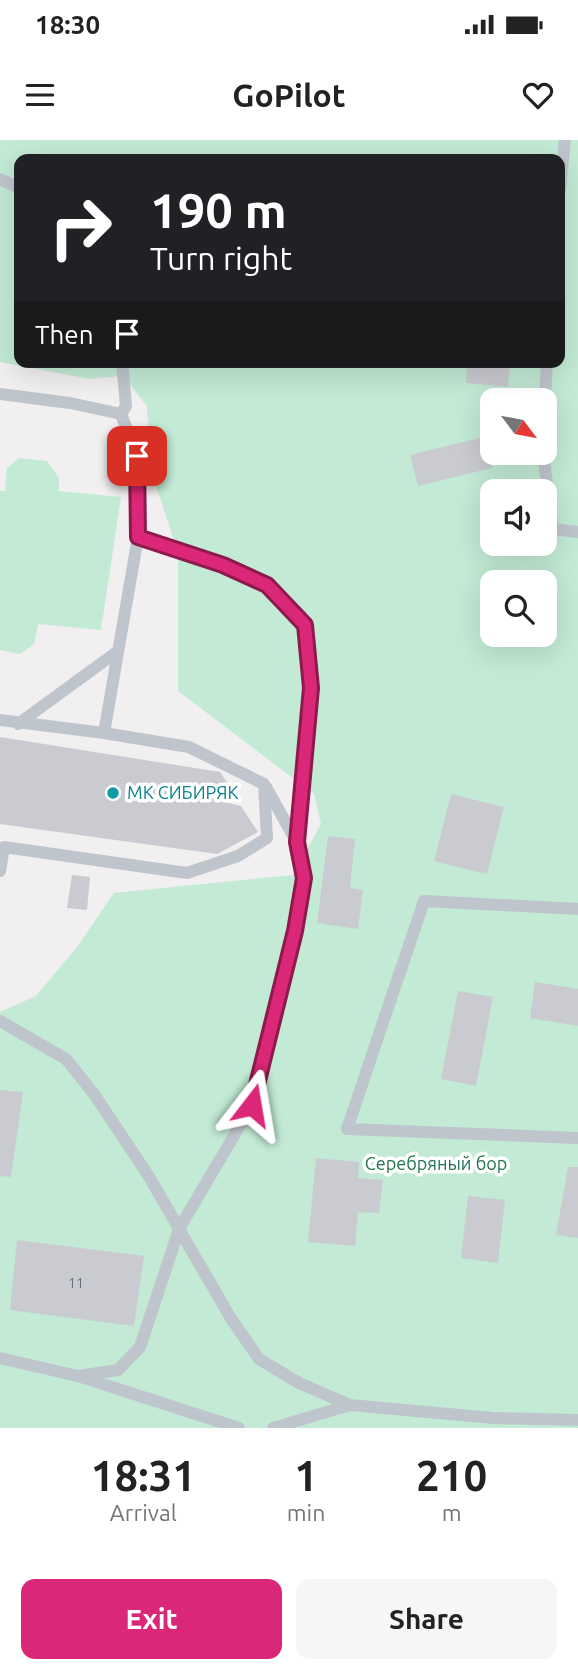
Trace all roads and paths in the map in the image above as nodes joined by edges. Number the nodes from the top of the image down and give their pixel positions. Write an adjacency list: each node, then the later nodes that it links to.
1 (123, 368): 5 (lane)
2 (547, 368): 3 (lane)
3 (546, 388)
4 (0, 394): 5 (lane)
5 (121, 414): 8 (lane)
6 (545, 466): 7 (lane)
7 (578, 531)
8 (138, 537): 9 (lane); 14 (lane)
9 (118, 651): 11 (lane); 12 (lane)
10 (0, 720): 11 (lane)
11 (18, 724): 12 (lane)
12 (104, 733): 13 (lane)
13 (264, 784): 14 (lane); 15 (lane)
14 (297, 842): 19 (lane)
15 (0, 871)
16 (578, 909): 18 (lane)
17 (0, 1021): 19 (lane)
18 (578, 1138)
19 (179, 1229): 21 (lane); 22 (lane)
20 (0, 1358): 21 (lane)
21 (78, 1376): 24 (lane)
22 (350, 1405): 23 (lane); 25 (lane)
23 (578, 1420)
24 (239, 1428)
25 (273, 1428)

